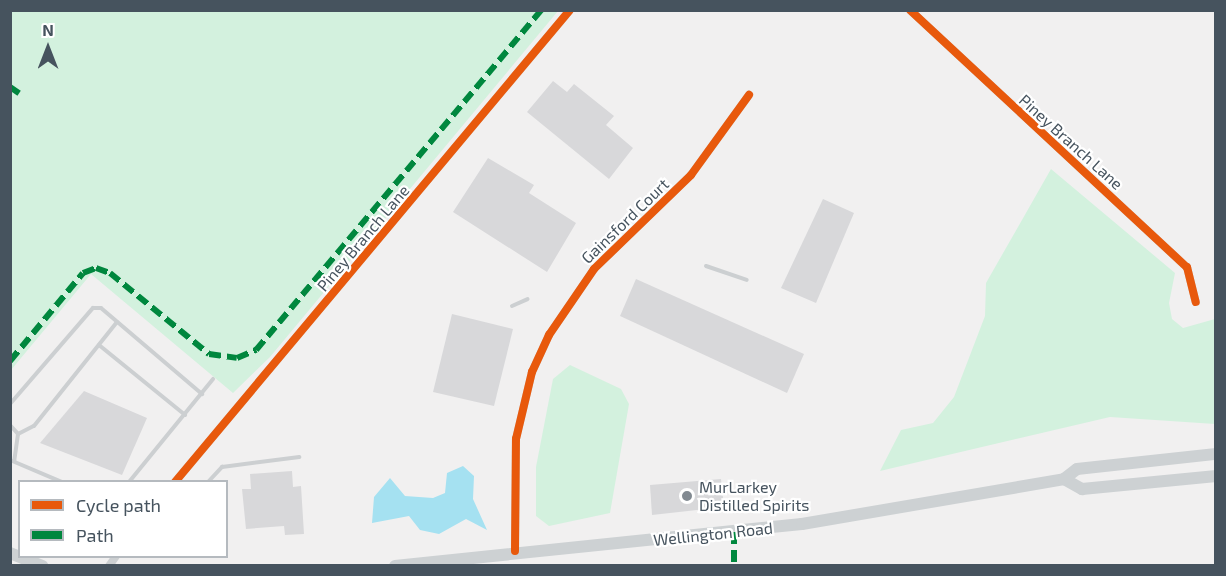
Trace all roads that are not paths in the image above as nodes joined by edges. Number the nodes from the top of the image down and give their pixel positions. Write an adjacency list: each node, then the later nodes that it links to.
1 (570, 10): 24 (street, Piney Branch Lane)
2 (910, 10): 7 (street, Piney Branch Lane)
3 (749, 95): 26 (street, Gainsford Court)
4 (706, 266): 5 (lane)
5 (747, 280)
6 (528, 299): 8 (lane)
7 (1196, 302)
8 (512, 306)
9 (117, 322): 10 (lane); 12 (lane); 13 (lane)
10 (99, 345): 14 (lane); 16 (lane)
11 (213, 379): 12 (lane)
12 (202, 394): 14 (lane)
13 (10, 404)
14 (185, 415): 23 (lane)
15 (10, 425): 16 (lane)
16 (18, 434): 19 (lane)
17 (1215, 454): 21 (main road, Wellington Road)
18 (299, 456): 25 (lane)
19 (12, 461): 22 (lane)
20 (1215, 476): 21 (main road, Wellington Road)
21 (1064, 479): 26 (main road, Wellington Road)
22 (57, 480)
23 (131, 480)
24 (177, 480)
25 (210, 480)
26 (515, 551): 29 (main road, Wellington Road)
27 (23, 558): 28 (main road)
28 (43, 566)
29 (395, 566)

